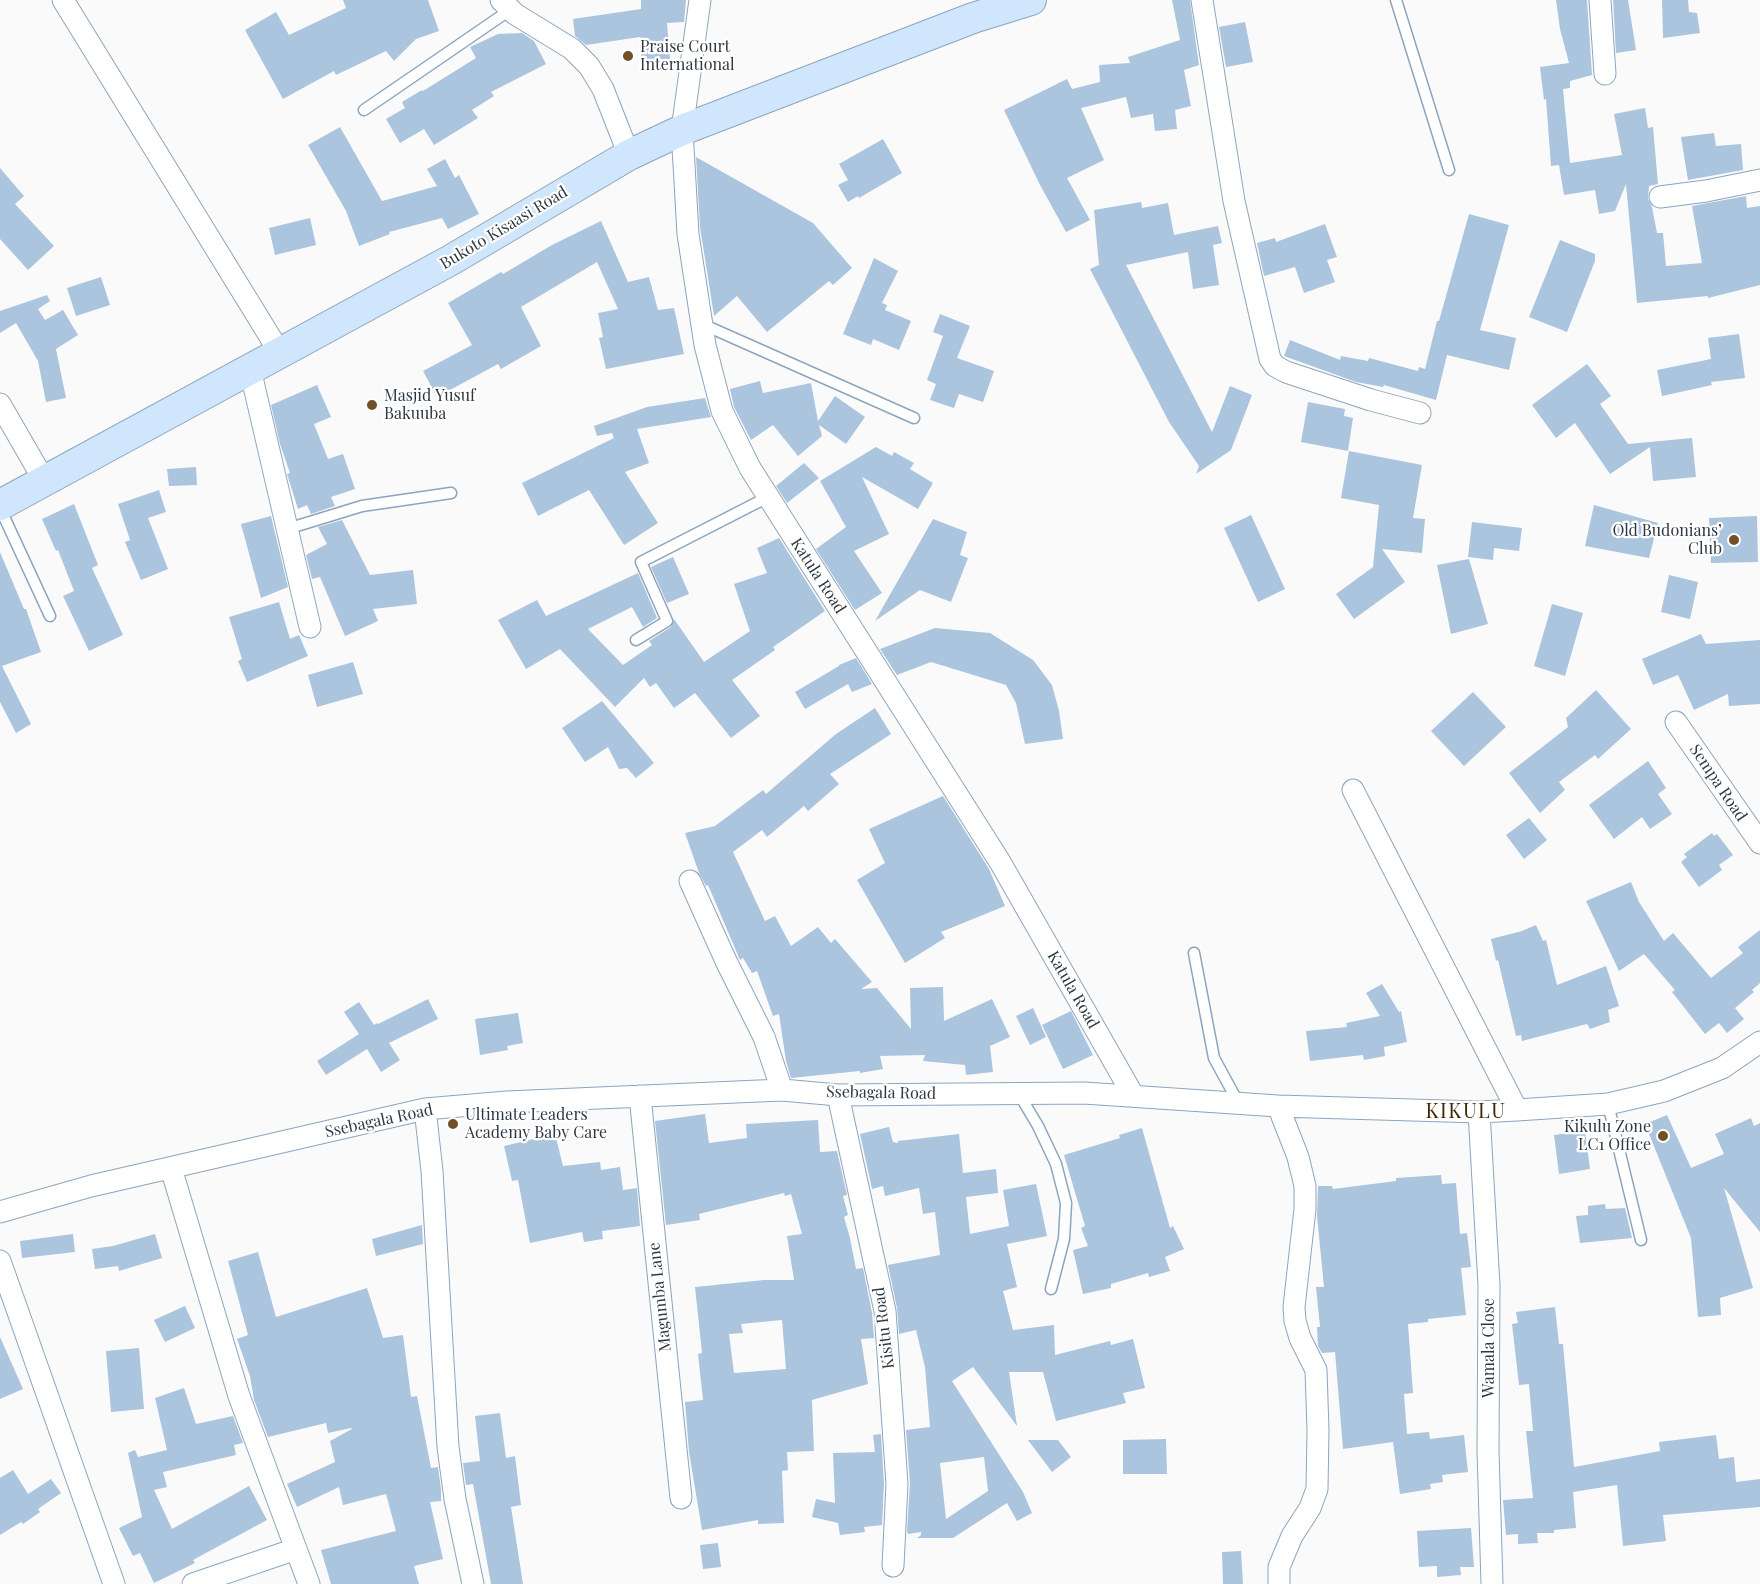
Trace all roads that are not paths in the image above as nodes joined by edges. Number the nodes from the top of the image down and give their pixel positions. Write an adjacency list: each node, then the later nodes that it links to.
1 (63, 0): 16 (street)
2 (700, 0): 10 (street, Katula Road)
3 (1031, 0): 10 (main road, Bukoto Kisaasi Road)
4 (1202, 0): 19 (street)
5 (1396, 0): 12 (lane)
6 (1600, 0): 8 (street)
7 (505, 5): 9 (lane); 11 (street)
8 (1605, 74)
9 (364, 110)
10 (682, 130): 11 (main road, Bukoto Kisaasi Road); 15 (street, Katula Road)
11 (629, 155): 16 (main road, Bukoto Kisaasi Road)
12 (1449, 170)
13 (1760, 180): 14 (street)
14 (1660, 197)
15 (702, 324): 20 (lane); 23 (street, Katula Road)
16 (280, 353): 17 (main road, Bukoto Kisaasi Road)
17 (250, 369): 21 (main road, Bukoto Kisaasi Road); 25 (street)
18 (0, 404): 21 (street)
19 (1420, 413)
20 (914, 418)
21 (45, 482): 24 (main road, Bukoto Kisaasi Road)
22 (451, 493): 25 (lane)
23 (768, 497): 28 (lane); 38 (street, Katula Road)
24 (0, 507): 26 (lane)
25 (287, 529): 27 (street)
26 (50, 616)
27 (310, 627)
28 (636, 640)
29 (1676, 722): 31 (street, Sempa Road)
30 (1353, 790): 44 (street)
31 (1760, 843)
32 (690, 880): 35 (street)
33 (1194, 953): 40 (lane)
34 (1760, 1042): 41 (street, Ssebagala Road)
35 (782, 1090): 37 (street, Ssebagala Road); 39 (street, Ssebagala Road)
36 (1019, 1094): 37 (street, Ssebagala Road); 38 (street, Ssebagala Road); 50 (lane)
37 (838, 1095): 53 (street, Kisitu Road)
38 (1133, 1095): 40 (street, Ssebagala Road)
39 (640, 1096): 43 (street, Ssebagala Road); 51 (street, Magumba Lane)
40 (1238, 1102): 42 (street, Ssebagala Road)
41 (1608, 1104): 44 (street, Ssebagala Road); 48 (lane)
42 (1278, 1106): 45 (street, Ssebagala Road); 58 (street)
43 (425, 1108): 46 (street, Ssebagala Road); 57 (street)
44 (1517, 1110): 45 (street, Ssebagala Road)
45 (1479, 1112): 59 (street, Wamala Close)
46 (171, 1168): 47 (street, Ssebagala Road); 52 (street)
47 (0, 1212)
48 (1641, 1240)
49 (0, 1261): 54 (street)
50 (1051, 1289)
51 (681, 1498)
52 (296, 1549): 55 (street); 56 (street)
53 (893, 1566)
54 (114, 1584)
55 (193, 1584)
56 (309, 1584)
57 (473, 1584)
58 (1280, 1584)
59 (1492, 1584)

